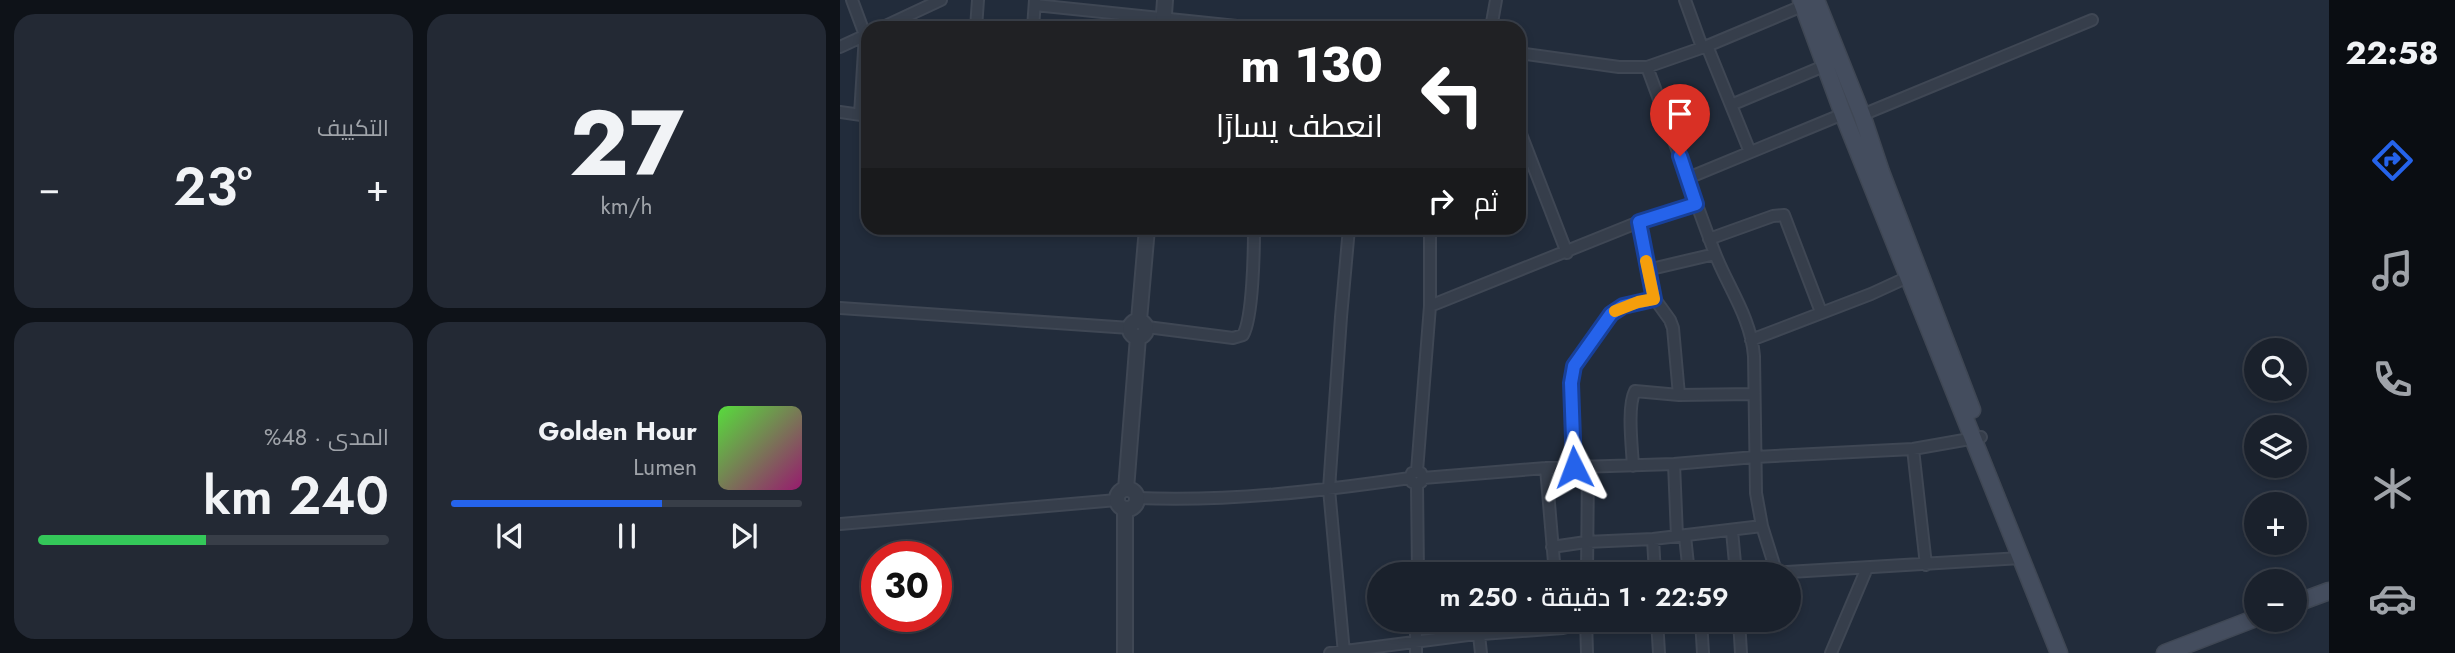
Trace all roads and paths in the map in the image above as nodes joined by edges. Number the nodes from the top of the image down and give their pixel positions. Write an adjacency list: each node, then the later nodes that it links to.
1 (852, 0): 10 (street)
2 (941, 0): 11 (street)
3 (978, 0): 12 (street)
4 (1165, 0): 15 (street)
5 (1496, 0): 16 (street)
6 (1685, 0): 18 (street)
7 (1806, 2): 18 (street); 21 (main road); 27 (main road)
8 (1035, 3): 13 (street); 14 (street)
9 (2092, 20): 27 (street)
10 (861, 21)
11 (896, 21)
12 (976, 21)
13 (1034, 21)
14 (1145, 21)
15 (1163, 21)
16 (1493, 21)
17 (861, 38): 19 (street)
18 (1704, 46): 22 (street); 23 (street)
19 (840, 47)
20 (1526, 54): 22 (street)
21 (1824, 66): 23 (street); 25 (main road)
22 (1647, 67): 30 (street)
23 (1731, 105): 29 (street)
24 (840, 112): 26 (street)
25 (1843, 114): 29 (street); 41 (main road)
26 (861, 116)
27 (1862, 116): 50 (main road)
28 (1526, 147): 38 (street)
29 (1750, 152): 30 (street)
30 (1688, 178): 31 (street)
31 (1696, 204): 32 (street); 37 (street)
32 (1639, 222): 38 (street); 40 (street)
33 (1146, 235): 46 (street)
34 (1254, 235): 46 (street)
35 (1348, 235): 59 (street)
36 (1430, 235): 43 (street)
37 (1709, 239): 39 (street); 45 (street)
38 (1567, 253): 43 (street)
39 (1715, 254): 40 (street); 47 (street)
40 (1647, 270): 42 (street)
41 (1908, 277): 45 (street); 50 (main road)
42 (1654, 299): 49 (street); 56 (street)
43 (1430, 306): 58 (street)
44 (840, 308): 46 (street)
45 (1821, 312): 47 (street)
46 (1139, 328): 60 (street)
47 (1751, 340): 48 (street)
48 (1754, 394): 49 (street); 52 (street)
49 (1679, 395): 55 (street)
50 (1977, 438): 51 (street); 68 (main road); 99 (main road)
51 (1913, 449): 52 (street); 76 (street)
52 (1755, 457): 53 (street); 62 (street)
53 (1674, 464): 55 (street); 64 (street)
54 (1588, 466): 55 (street); 56 (street); 66 (street)
55 (1633, 466)
56 (1574, 467): 57 (street)
57 (1546, 468): 58 (street); 67 (street)
58 (1417, 478): 59 (street); 69 (street)
59 (1329, 489): 60 (street); 89 (street)
60 (1126, 499): 61 (street); 90 (street)
61 (840, 524)
62 (1762, 526): 63 (street); 75 (street)
63 (1731, 531): 64 (street); 74 (street)
64 (1681, 536): 65 (street); 73 (street)
65 (1653, 539): 66 (street); 72 (street)
66 (1586, 542): 67 (street); 71 (street)
67 (1552, 547): 70 (street)
68 (2021, 558): 76 (street); 98 (main road)
69 (1418, 562)
70 (1554, 562)
71 (1587, 562)
72 (1654, 562)
73 (1686, 562)
74 (1735, 562)
75 (1773, 562)
76 (1926, 565): 77 (street)
77 (1867, 568): 78 (street); 97 (street)
78 (1801, 570)
79 (2329, 591): 80 (main road)
80 (2307, 599)
81 (2244, 623): 100 (main road)
82 (1502, 632): 87 (street)
83 (1586, 632): 93 (street)
84 (1658, 632): 94 (street)
85 (1702, 632): 95 (street)
86 (1740, 632): 96 (street)
87 (1479, 635): 88 (street); 92 (street)
88 (1416, 648): 89 (street)
89 (1344, 652): 91 (street)
90 (1125, 653)
91 (1330, 653)
92 (1481, 653)
93 (1587, 653)
94 (1659, 653)
95 (1703, 653)
96 (1741, 653)
97 (1831, 653)
98 (2059, 653)
99 (2071, 653)
100 (2165, 653)

